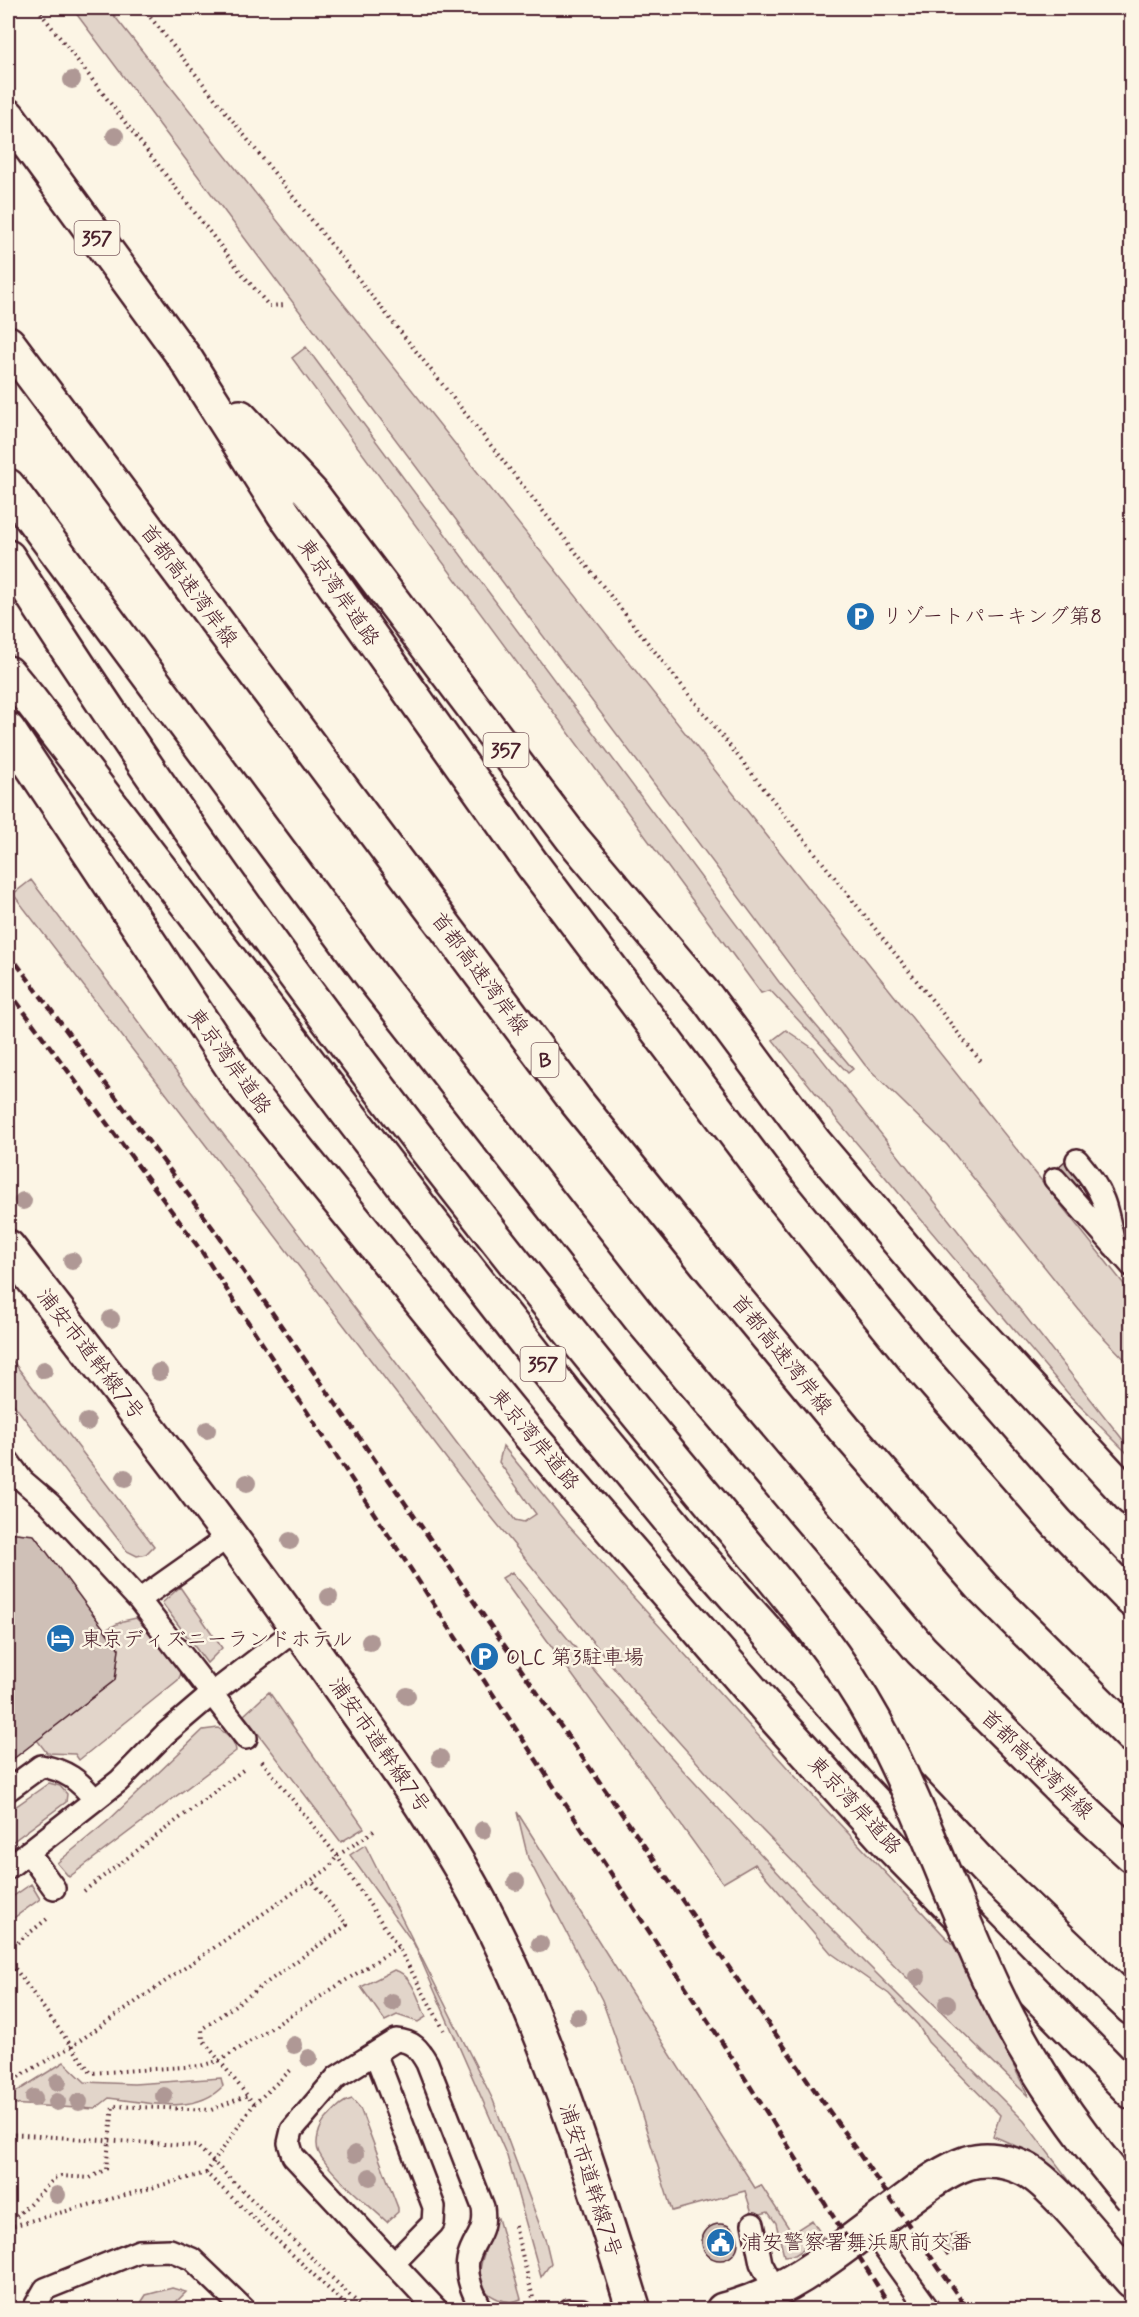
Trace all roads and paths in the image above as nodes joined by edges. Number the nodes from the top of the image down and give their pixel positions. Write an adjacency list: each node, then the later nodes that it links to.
1 (37, 8): 4 (path)
2 (143, 8): 11 (path)
3 (8, 116): 6 (main road, 東京湾岸道路 / 357)
4 (285, 305)
5 (8, 344): 24 (main road, 首都高速湾岸線 / B)
6 (187, 361): 18 (main road, 東京湾岸道路 / 357); 21 (main road, 東京湾岸道路 / 357)
7 (8, 486): 32 (main road, 首都高速湾岸線)
8 (8, 557): 51 (main road, bridge)
9 (8, 673): 41 (main road, 357, bridge)
10 (8, 730): 45 (main road, 東京湾岸道路 / 357)
11 (982, 1063)
12 (1077, 1160): 14 (lane)
13 (1055, 1179): 14 (lane)
14 (1114, 1246): 16 (lane)
15 (8, 1247): 19 (main road, 浦安市道幹線7号)
16 (1131, 1266)
17 (8, 1461): 20 (lane)
18 (1131, 1499)
19 (231, 1534): 20 (lane); 22 (main road, 浦安市道幹線7号)
20 (139, 1600): 23 (lane)
21 (1131, 1600)
22 (298, 1628): 23 (lane); 66 (main road, 浦安市道幹線7号)
23 (213, 1693): 25 (lane); 29 (lane)
24 (1131, 1736)
25 (246, 1738)
26 (260, 1757): 33 (path)
27 (251, 1764): 37 (path)
28 (8, 1790): 29 (lane)
29 (95, 1800): 31 (lane)
30 (374, 1831): 33 (path)
31 (28, 1852): 34 (lane); 36 (lane)
32 (1131, 1855)
33 (337, 1856): 35 (path); 39 (path)
34 (8, 1868)
35 (311, 1880): 44 (path); 46 (path)
36 (54, 1888)
37 (82, 1892)
38 (54, 1914): 40 (path)
39 (398, 1947)
40 (8, 1950)
41 (1131, 2008)
42 (375, 2053): 55 (lane); 55 (lane); 63 (lane)
43 (293, 2068): 47 (path)
44 (8, 2083)
45 (1131, 2092)
46 (248, 2095): 47 (path); 49 (path)
47 (254, 2104): 50 (path)
48 (8, 2134): 49 (path, bridge)
49 (109, 2141): 53 (path); 61 (path, bridge)
50 (206, 2174): 53 (path); 60 (path)
51 (1131, 2197)
52 (753, 2224): 57 (lane)
53 (8, 2226)
54 (869, 2227): 56 (main road); 57 (main road); 68 (lane)
55 (394, 2264): 62 (lane)
56 (1131, 2281)
57 (775, 2290): 67 (main road)
58 (33, 2310): 59 (lane)
59 (245, 2310)
60 (351, 2310)
61 (365, 2310)
62 (437, 2310)
63 (482, 2310)
64 (569, 2310): 65 (lane)
65 (582, 2310)
66 (634, 2310)
67 (723, 2310)
68 (929, 2310)

